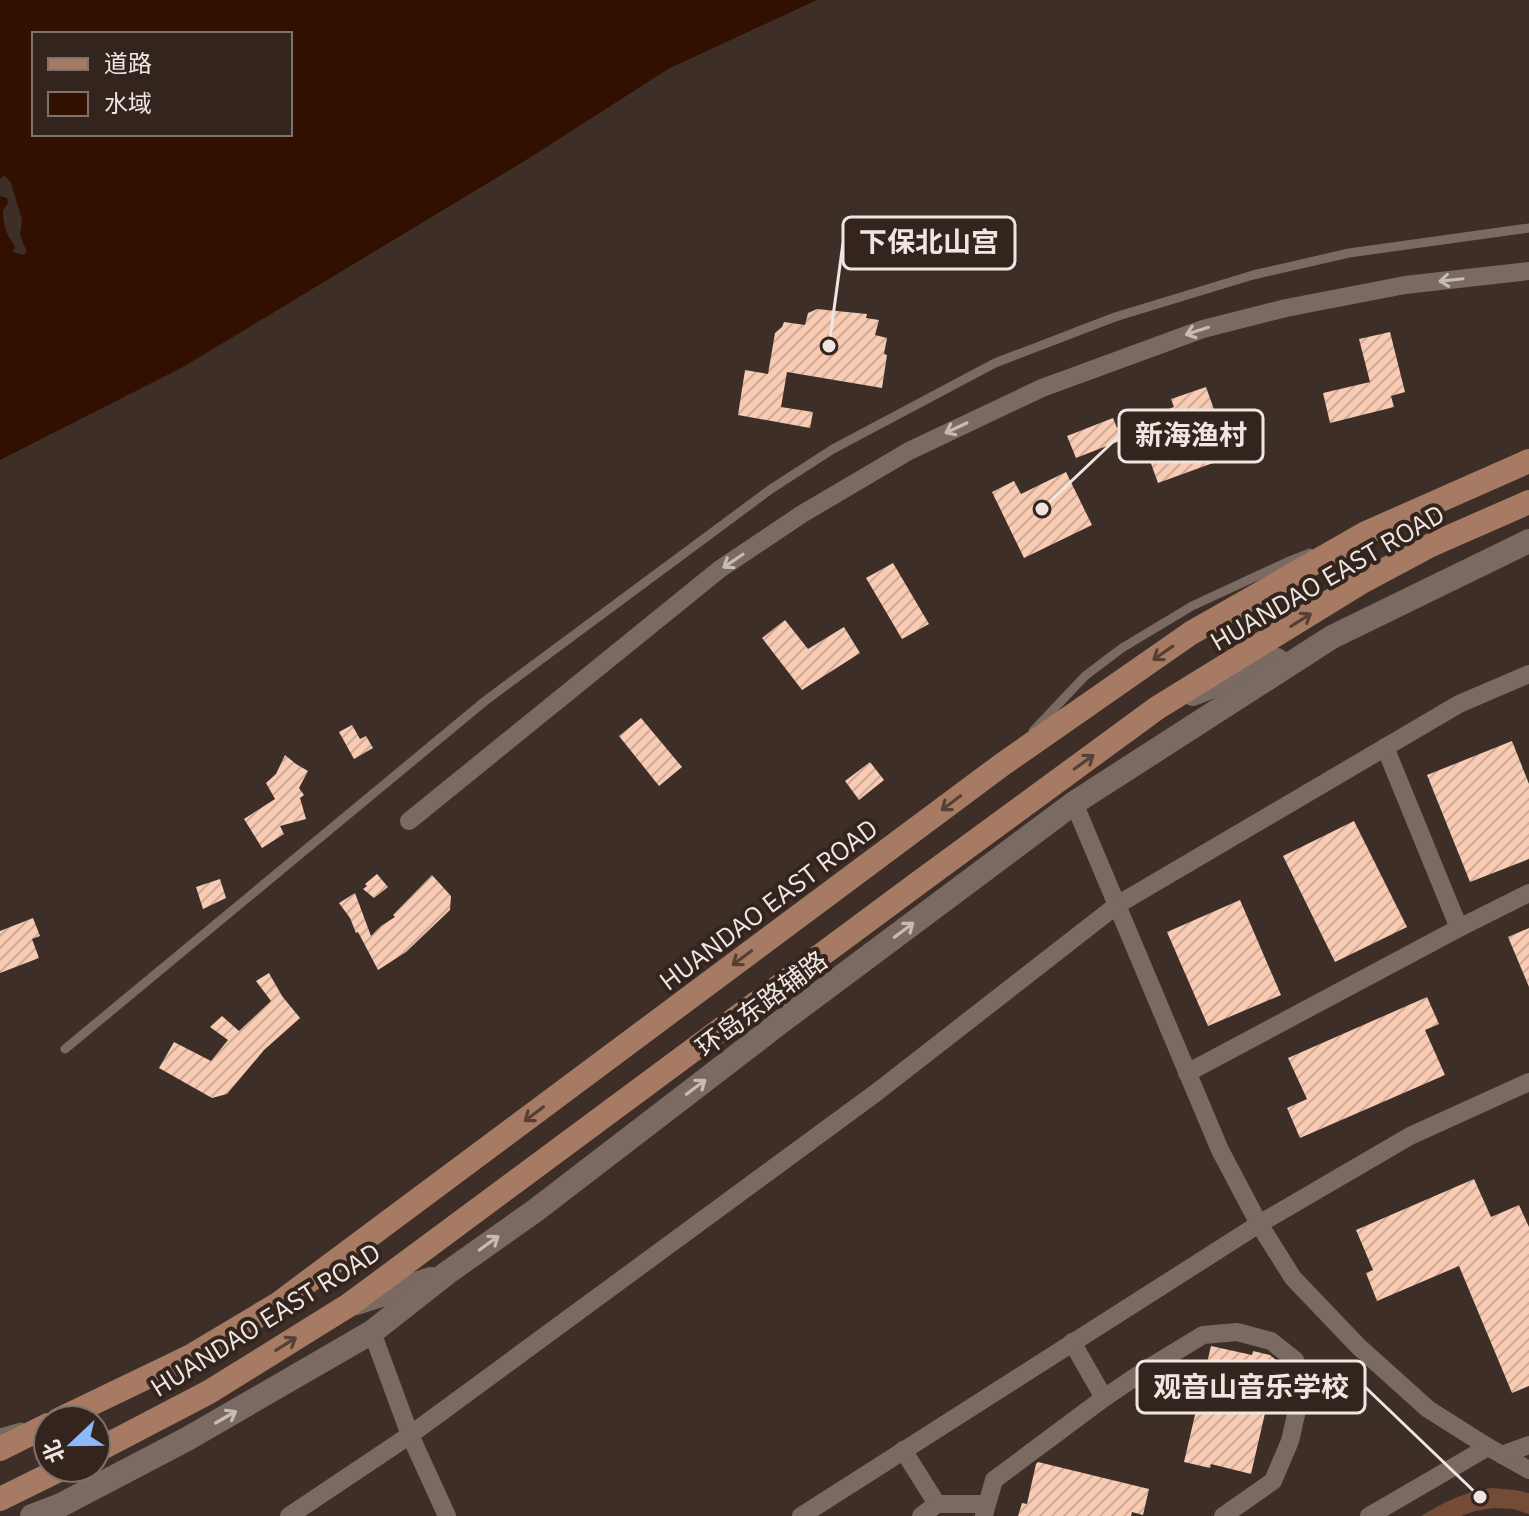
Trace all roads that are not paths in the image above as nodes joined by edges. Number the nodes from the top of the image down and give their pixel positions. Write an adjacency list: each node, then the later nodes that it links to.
1 (1529, 228): 17 (lane)
2 (1529, 271): 12 (street, one-way to 12)
3 (1529, 461): 27 (main road, HUANDAO EAST ROAD, one-way to 27)
4 (1529, 502): 8 (main road, HUANDAO EAST ROAD, one-way to 4)
5 (1529, 541): 6 (street, 环岛东路辅路)
6 (1332, 637): 8 (street); 11 (street, 环岛东路辅路)
7 (1529, 674): 9 (street)
8 (1157, 708): 10 (main road, HUANDAO EAST ROAD, one-way to 8)
9 (1385, 747): 15 (street); 16 (street)
10 (1035, 797): 13 (street); 22 (main road, HUANDAO EAST ROAD)
11 (1074, 803): 13 (street, 环岛东路辅路); 15 (street)
12 (409, 821)
13 (968, 883): 21 (street, 环岛东路辅路, one-way to 13)
14 (1529, 893): 16 (street)
15 (1117, 905): 18 (street); 31 (street)
16 (1459, 928): 18 (street)
17 (65, 1049)
18 (1187, 1073): 20 (street)
19 (1529, 1082): 20 (street)
20 (1259, 1224): 24 (street); 36 (street)
21 (447, 1273): 22 (street); 23 (street, 环岛东路辅路)
22 (349, 1305): 25 (main road, HUANDAO EAST ROAD, one-way to 22)
23 (372, 1332): 31 (street); 37 (street, 环岛东路辅路, one-way to 23)
24 (1072, 1342): 26 (street); 35 (street)
25 (209, 1392): 32 (main road, HUANDAO EAST ROAD); 37 (street)
26 (1104, 1398): 42 (street); 48 (street)
27 (89, 1404)
28 (32, 1425): 30 (lane)
29 (32, 1432): 34 (main road, HUANDAO EAST ROAD)
30 (0, 1433)
31 (410, 1435): 44 (street); 45 (street)
32 (112, 1443)
33 (1529, 1445): 36 (street)
34 (0, 1449)
35 (903, 1450): 41 (street); 46 (street)
36 (1495, 1451): 38 (street); 49 (street)
37 (145, 1461): 43 (street, 环岛东路辅路)
38 (1529, 1470)
39 (32, 1483): 40 (main road)
40 (0, 1499)
41 (937, 1504): 42 (street); 47 (street)
42 (984, 1514)
43 (32, 1516)
44 (289, 1516)
45 (447, 1516)
46 (801, 1516)
47 (921, 1516)
48 (1223, 1516)
49 (1369, 1516)

